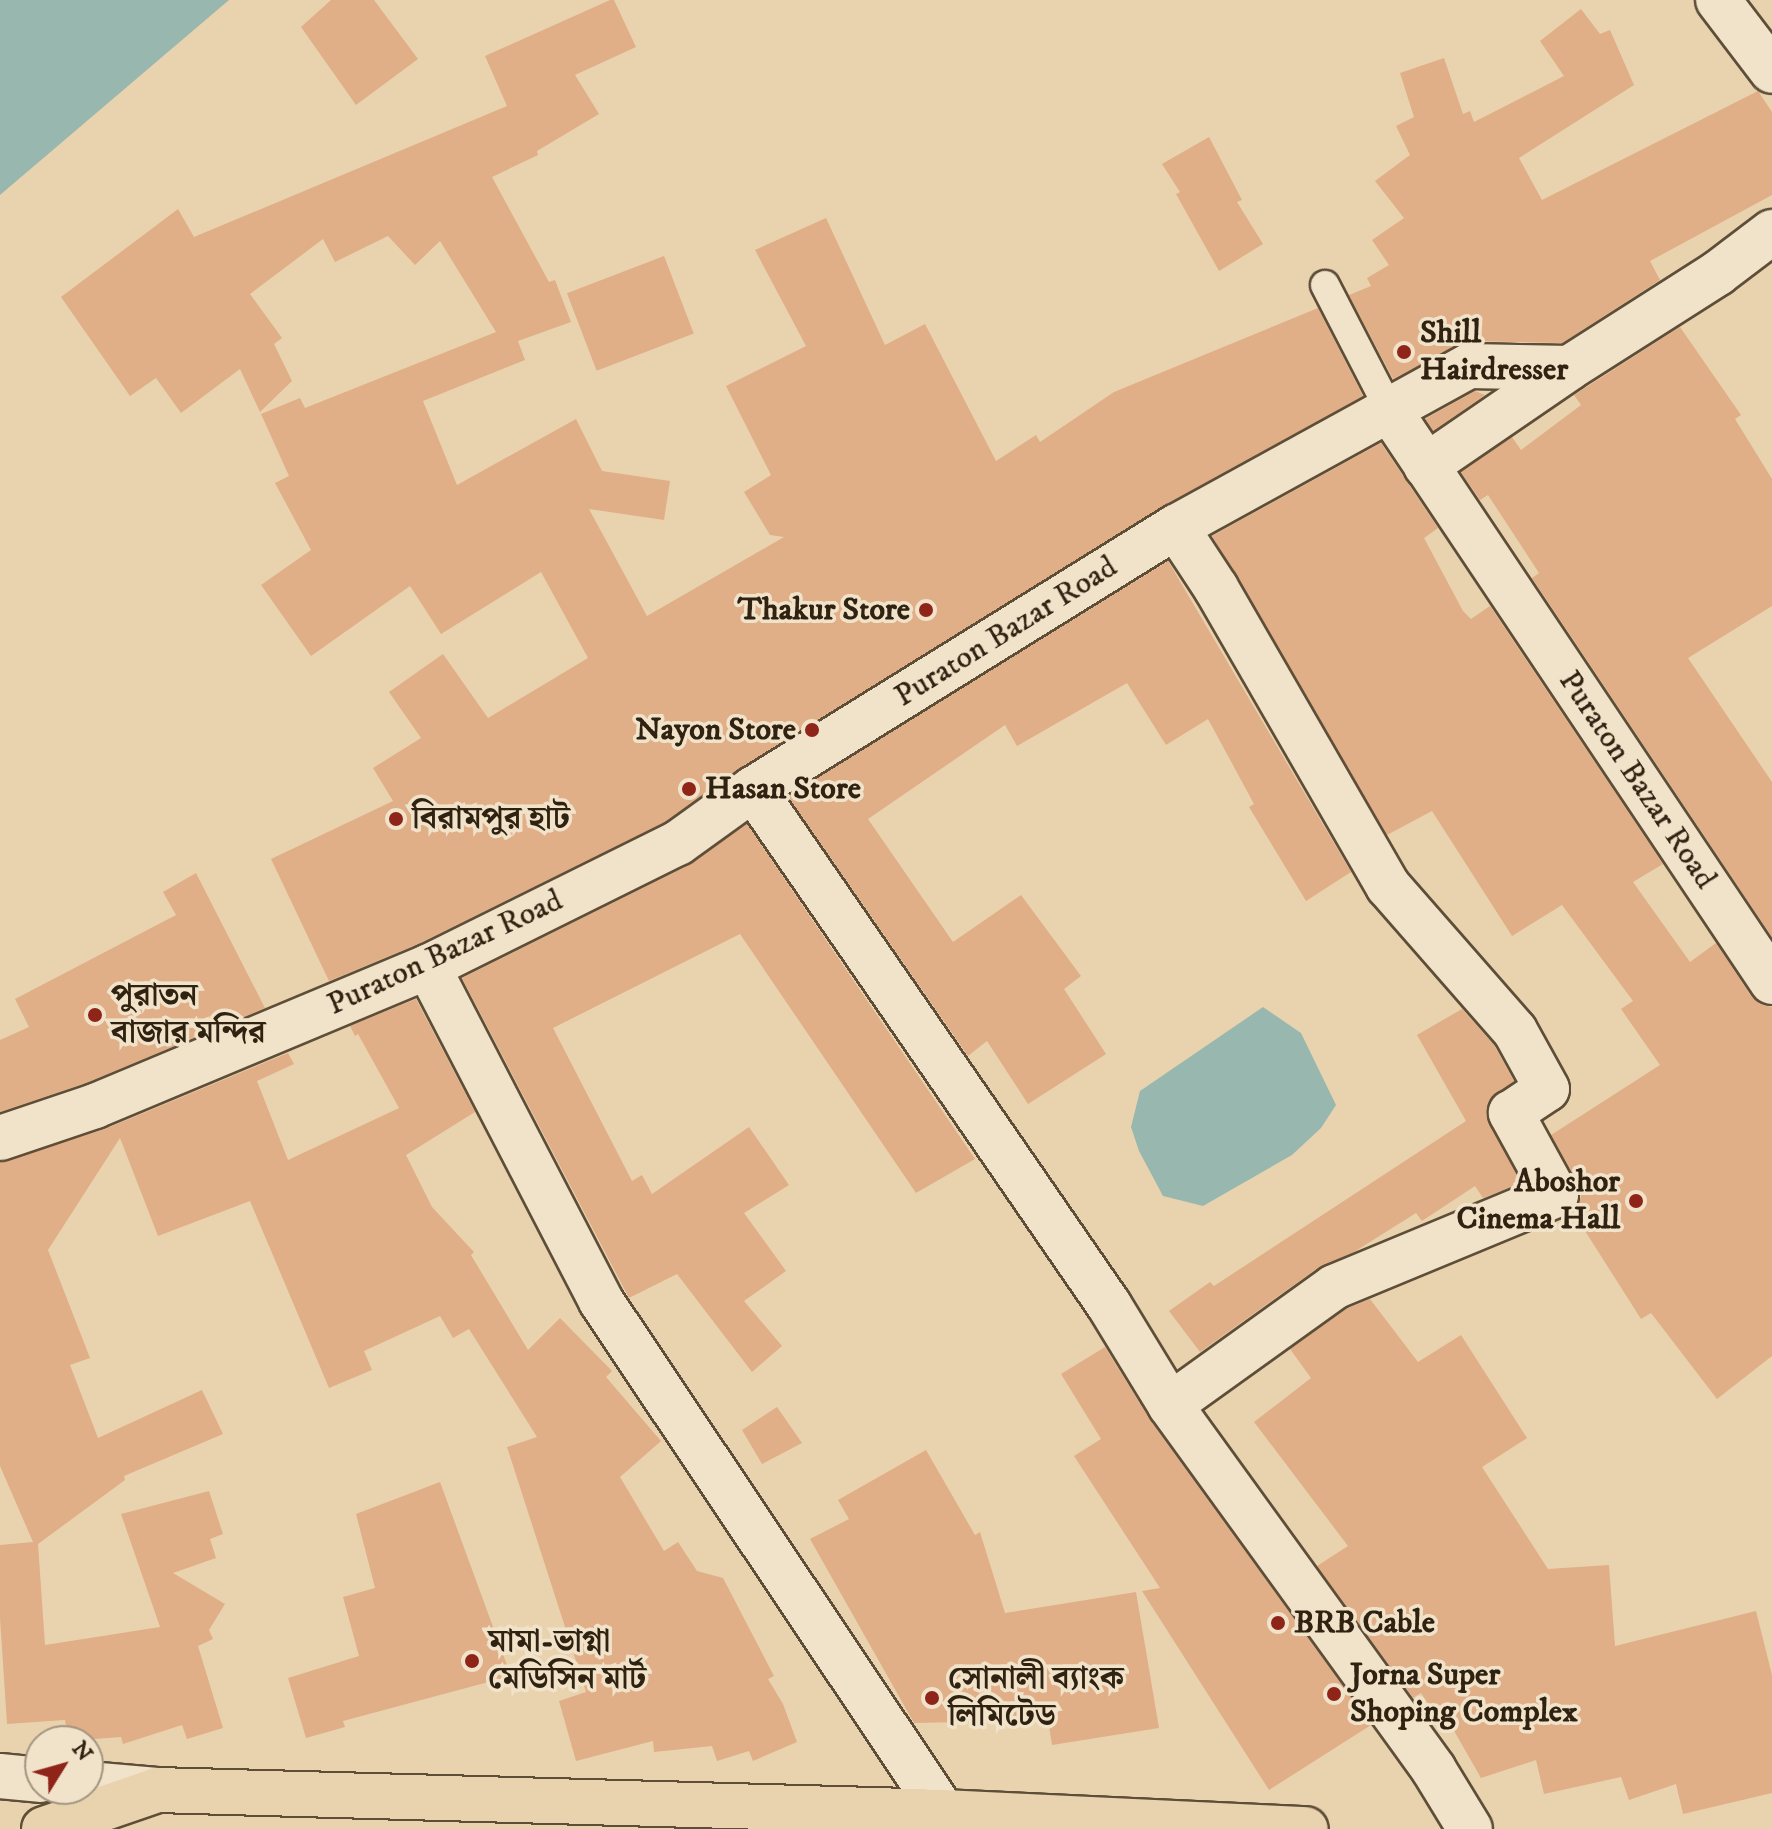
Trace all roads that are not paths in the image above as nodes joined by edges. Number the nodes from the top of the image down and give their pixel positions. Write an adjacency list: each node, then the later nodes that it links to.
1 (1718, 0): 2 (street)
2 (1772, 71)
3 (1772, 232): 5 (street)
4 (1325, 285): 6 (lane)
5 (1569, 368): 6 (street); 7 (street)
6 (1390, 411): 7 (street, Puraton Bazar Road); 8 (street, Puraton Bazar Road)
7 (1426, 466): 11 (street, Puraton Bazar Road)
8 (1176, 527): 9 (street, Puraton Bazar Road); 13 (street)
9 (753, 789): 10 (street, Puraton Bazar Road); 13 (street)
10 (428, 967): 12 (street, Puraton Bazar Road); 18 (street)
11 (1772, 982)
12 (0, 1138)
13 (1170, 1405): 21 (street)
14 (0, 1776): 15 (street)
15 (24, 1778)
16 (104, 1785): 17 (street)
17 (157, 1790): 18 (main road); 19 (main road)
18 (943, 1812): 20 (main road)
19 (44, 1829)
20 (1306, 1829)
21 (1470, 1829)

